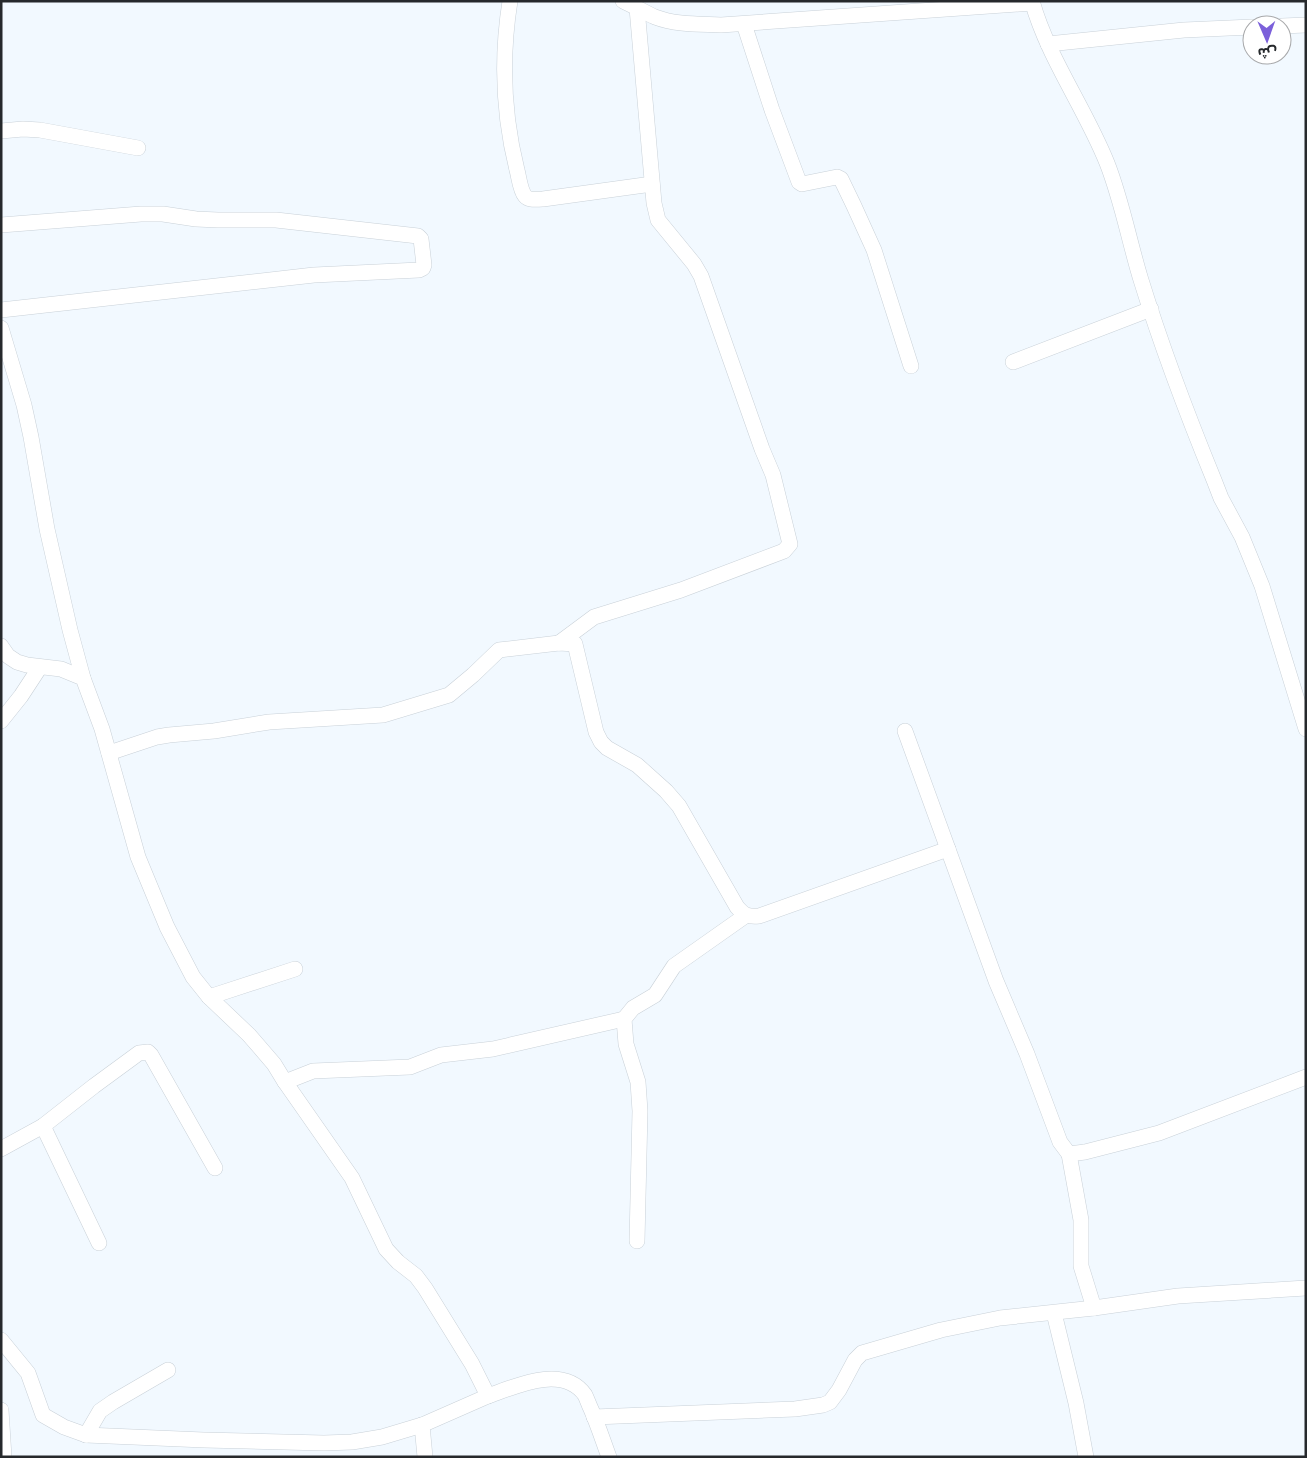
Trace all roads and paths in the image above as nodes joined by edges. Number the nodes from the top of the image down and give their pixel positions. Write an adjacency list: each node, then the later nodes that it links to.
1 (510, 1): 11 (street)
2 (1032, 2): 4 (street); 8 (street)
3 (630, 4): 4 (street); 11 (street)
4 (744, 24): 17 (street)
5 (1306, 25): 6 (street)
6 (1292, 26)
7 (1242, 27): 8 (street)
8 (1048, 44): 13 (street)
9 (1, 131): 10 (street)
10 (138, 148)
11 (652, 184): 18 (street)
12 (1, 226): 14 (street)
13 (1151, 309): 16 (street); 23 (street)
14 (1, 310)
15 (1, 328): 21 (street)
16 (1013, 362)
17 (911, 366)
18 (559, 643): 25 (street); 27 (street)
19 (1, 646): 20 (street)
20 (40, 667): 21 (street); 22 (street)
21 (83, 678): 25 (street)
22 (1, 720)
23 (1306, 729)
24 (905, 731): 26 (street)
25 (109, 753): 29 (street)
26 (948, 849): 27 (street); 35 (street)
27 (745, 916): 30 (street)
28 (295, 969): 29 (street)
29 (209, 997): 32 (street)
30 (624, 1019): 32 (street); 37 (street)
31 (1306, 1077): 35 (street)
32 (285, 1082): 44 (street)
33 (43, 1126): 34 (street); 36 (street); 38 (street)
34 (1, 1149)
35 (1069, 1154): 40 (street)
36 (215, 1168)
37 (637, 1241)
38 (99, 1243)
39 (1306, 1288): 40 (street)
40 (1094, 1308): 41 (street)
41 (1054, 1312): 46 (street); 52 (street)
42 (1, 1340): 48 (street)
43 (168, 1370): 48 (street)
44 (488, 1396): 46 (street); 47 (street)
45 (1, 1410): 49 (street)
46 (594, 1417): 51 (street)
47 (422, 1425): 48 (street); 50 (street)
48 (86, 1435)
49 (4, 1457)
50 (425, 1457)
51 (609, 1457)
52 (1086, 1457)

